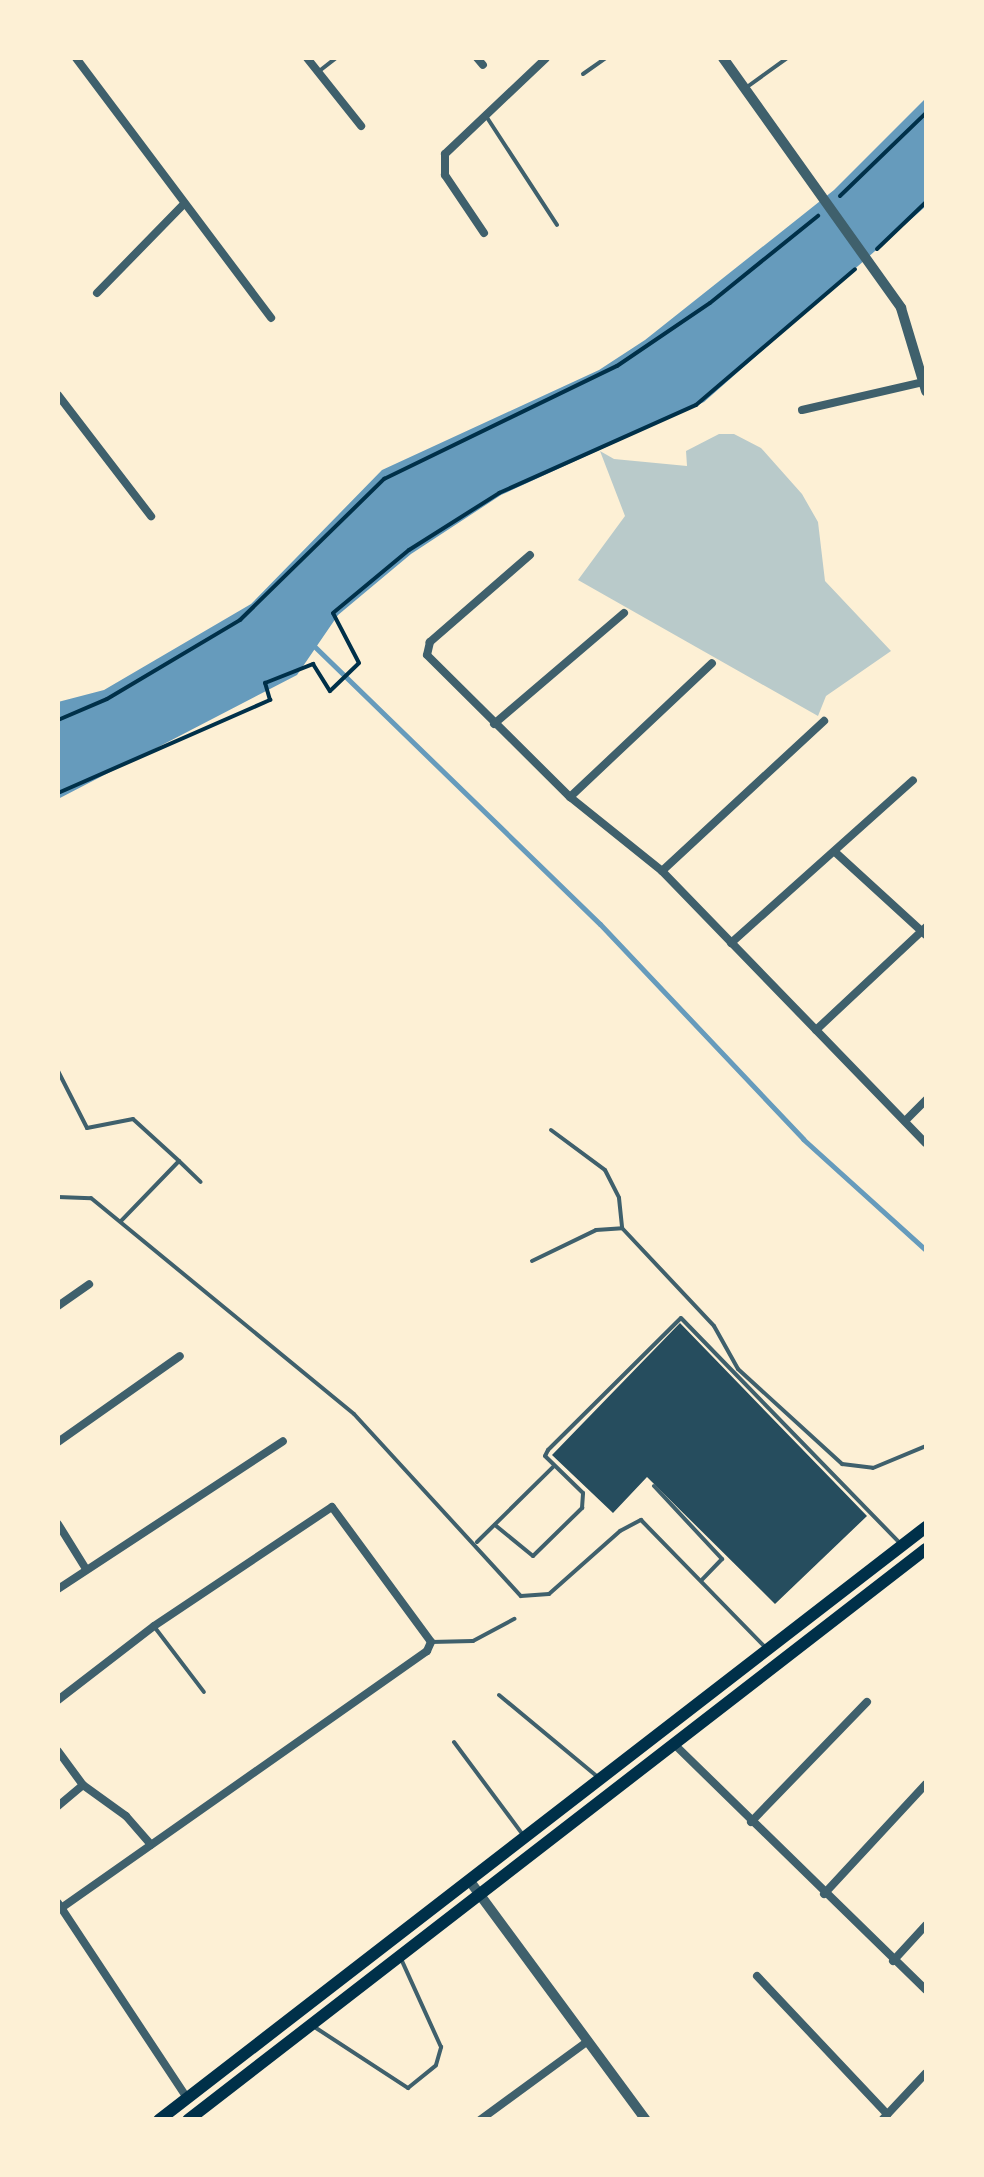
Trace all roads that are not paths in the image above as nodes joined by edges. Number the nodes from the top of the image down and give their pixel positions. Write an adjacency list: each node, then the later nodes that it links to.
1 (76, 58): 13 (street)
2 (307, 58): 8 (street)
3 (336, 58): 8 (lane)
4 (546, 58): 11 (street)
5 (606, 58): 9 (lane)
6 (723, 58): 10 (street)
7 (787, 58): 10 (lane)
8 (318, 72): 12 (street)
9 (583, 74)
10 (747, 87): 18 (street)
11 (486, 116): 14 (lane); 15 (street)
12 (361, 126)
13 (184, 204): 16 (street); 17 (street)
14 (557, 225)
15 (484, 233)
16 (97, 294)
17 (272, 318)
18 (925, 387): 20 (street)
19 (58, 395): 21 (street)
20 (802, 410)
21 (151, 516)
22 (530, 555): 26 (street)
23 (624, 613): 26 (street)
24 (712, 663): 28 (street)
25 (824, 721): 30 (street)
26 (494, 724): 28 (street)
27 (913, 780): 29 (street)
28 (570, 796): 30 (street)
29 (835, 852): 31 (street); 32 (street)
30 (662, 871): 32 (street)
31 (925, 931): 33 (street)
32 (731, 943): 33 (street)
33 (816, 1030): 36 (street)
34 (58, 1071): 39 (lane)
35 (926, 1100): 36 (street)
36 (905, 1121): 38 (street)
37 (551, 1130): 43 (lane)
38 (926, 1143)
39 (178, 1160): 40 (lane); 42 (lane)
40 (201, 1182)
41 (58, 1197): 42 (lane)
42 (121, 1221): 56 (lane)
43 (622, 1228): 44 (lane); 50 (lane)
44 (532, 1261)
45 (90, 1284): 46 (street)
46 (58, 1306)
47 (180, 1356): 49 (street)
48 (283, 1441): 59 (street)
49 (58, 1442)
50 (926, 1446)
51 (554, 1466): 54 (lane); 54 (lane); 57 (lane)
52 (654, 1486): 60 (lane)
53 (58, 1524): 59 (street)
54 (495, 1525): 56 (lane)
55 (926, 1527): 57 (main road)
56 (477, 1542): 60 (lane)
57 (903, 1546): 65 (main road)
58 (926, 1549): 72 (main road)
59 (86, 1569): 61 (street)
60 (702, 1580): 65 (lane)
61 (58, 1588)
62 (514, 1618): 64 (lane)
63 (154, 1626): 64 (street); 66 (lane); 68 (street)
64 (431, 1642): 80 (street)
65 (767, 1650): 70 (main road)
66 (204, 1692)
67 (499, 1694): 74 (lane)
68 (58, 1700)
69 (866, 1702): 78 (street)
70 (662, 1731): 72 (main road); 74 (main road)
71 (454, 1742): 79 (lane)
72 (674, 1744): 78 (street); 82 (main road)
73 (58, 1751): 76 (street)
74 (600, 1779): 79 (main road)
75 (926, 1784): 83 (street)
76 (83, 1785): 77 (street); 80 (street)
77 (58, 1806)
78 (751, 1822): 83 (street)
79 (524, 1837): 81 (main road)
80 (151, 1845): 84 (street)
81 (469, 1880): 82 (street); 86 (main road)
82 (480, 1894): 87 (main road); 93 (street)
83 (824, 1894): 88 (street)
84 (59, 1905): 95 (street)
85 (926, 1925): 88 (street)
86 (393, 1939): 87 (lane); 91 (main road)
87 (400, 1956): 92 (main road); 92 (lane)
88 (893, 1961): 90 (street)
89 (758, 1976): 96 (street)
90 (926, 1990)
91 (297, 2013): 92 (lane); 95 (main road)
92 (311, 2025): 98 (main road)
93 (588, 2041): 99 (street); 100 (street)
94 (926, 2073): 96 (street)
95 (187, 2098): 97 (main road)
96 (885, 2117)
97 (159, 2120)
98 (188, 2120)
99 (480, 2120)
100 (646, 2120)

